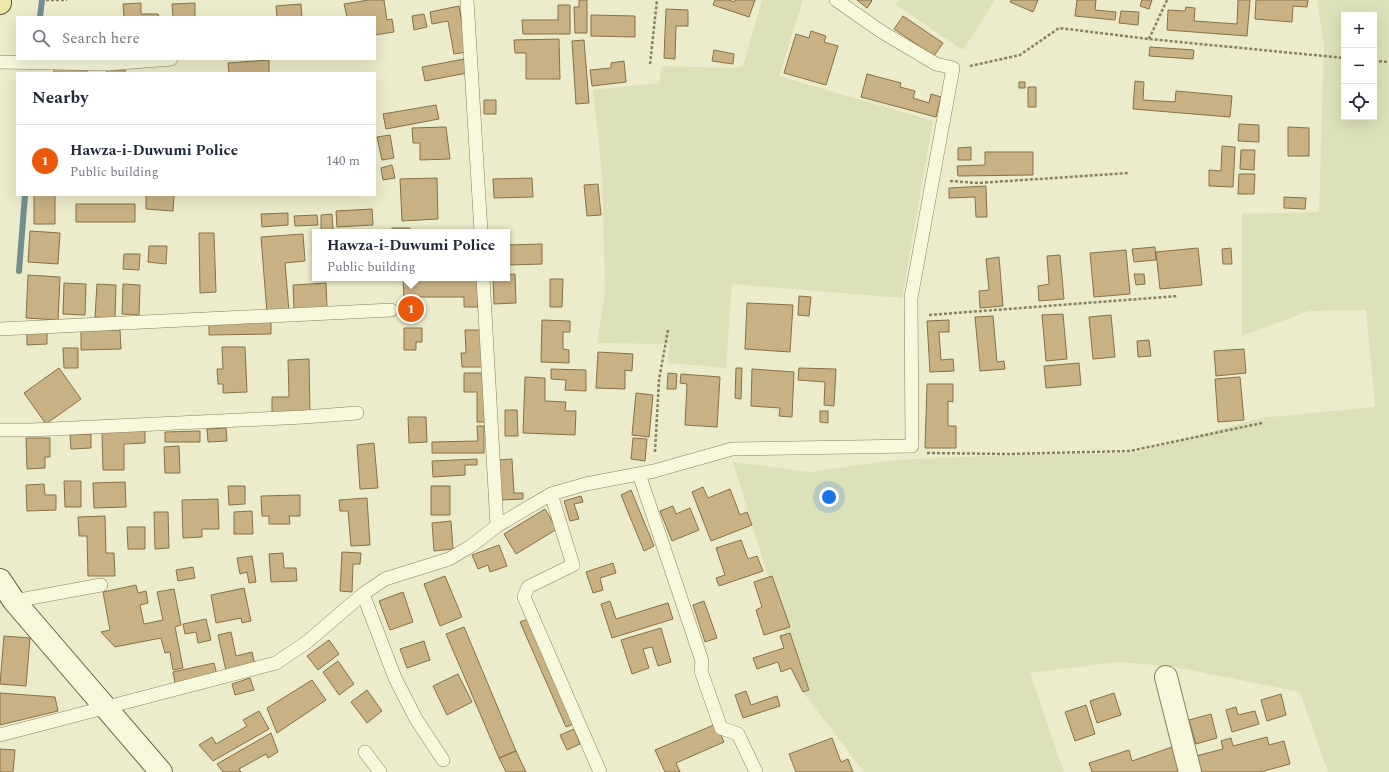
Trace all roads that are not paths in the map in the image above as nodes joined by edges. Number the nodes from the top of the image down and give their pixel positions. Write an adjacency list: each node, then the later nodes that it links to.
1 (467, 0): 5 (lane)
2 (836, 0): 11 (lane)
3 (158, 60): 4 (lane)
4 (0, 62)
5 (481, 229)
6 (483, 281): 13 (lane)
7 (391, 310): 8 (lane)
8 (0, 329)
9 (357, 413): 10 (lane)
10 (0, 430)
11 (639, 474): 12 (lane); 26 (lane)
12 (551, 494): 13 (lane); 25 (lane)
13 (497, 526): 16 (lane)
14 (0, 580): 17 (street)
15 (101, 585): 17 (lane)
16 (363, 594): 19 (lane); 22 (lane)
17 (7, 599): 19 (street)
18 (1166, 677): 27 (street)
19 (106, 708): 20 (lane); 23 (street)
20 (0, 735)
21 (365, 752): 24 (lane)
22 (443, 760)
23 (161, 772)
24 (380, 772)
25 (600, 772)
26 (756, 772)
27 (1190, 772)

